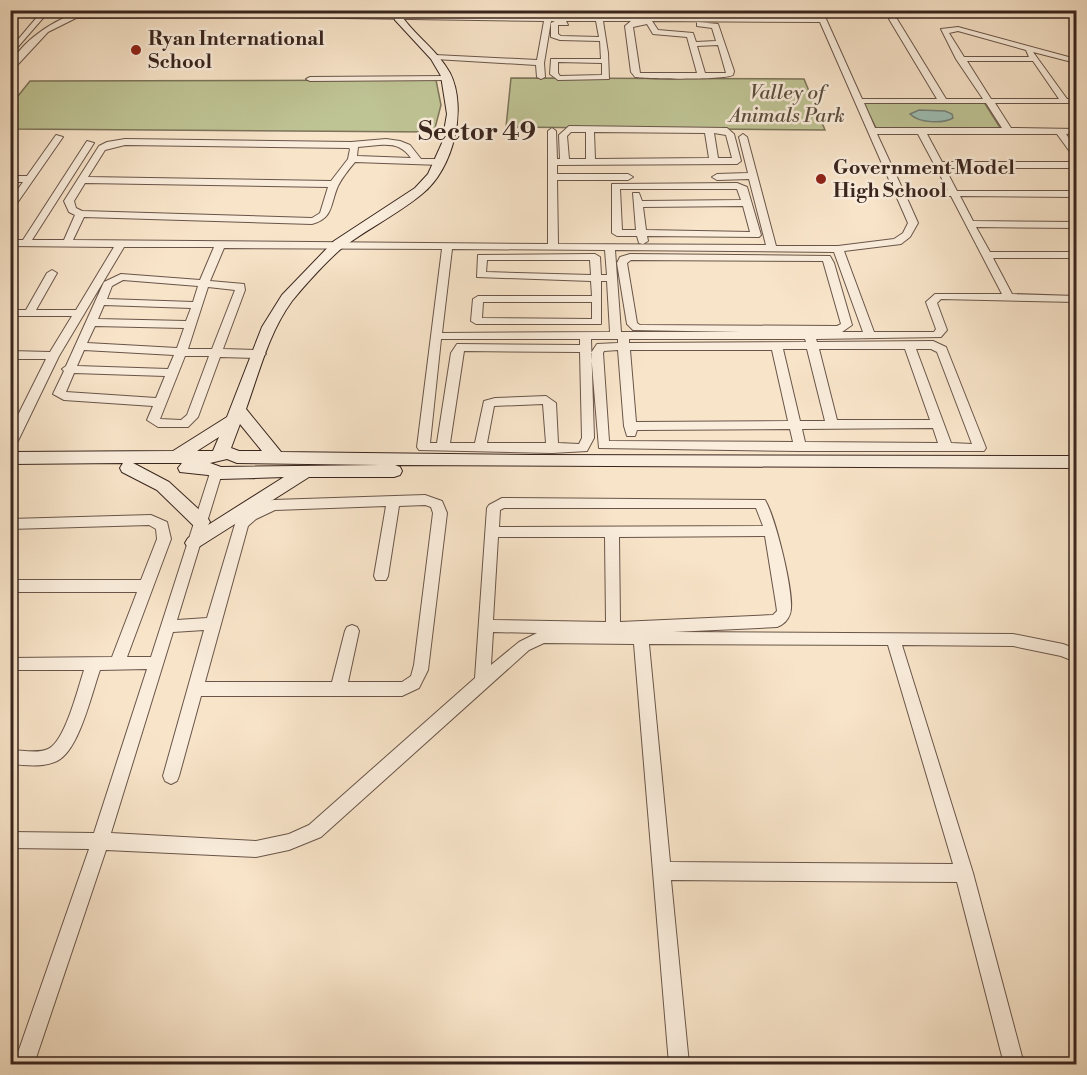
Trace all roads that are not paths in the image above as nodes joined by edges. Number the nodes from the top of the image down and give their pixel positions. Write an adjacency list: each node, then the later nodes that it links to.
1 (47, 10): 19 (street)
2 (485, 10): 3 (street)
3 (507, 11): 6 (street)
4 (197, 13): 5 (street); 20 (street)
5 (279, 13): 7 (street)
6 (528, 13): 8 (street); 13 (street); 14 (street)
7 (397, 14): 8 (street); 25 (main road)
8 (472, 14)
9 (615, 14): 13 (street); 16 (street)
10 (682, 14): 11 (street); 16 (street)
11 (735, 14): 12 (street)
12 (819, 15): 38 (street)
13 (601, 17): 14 (street); 17 (street); 17 (street)
14 (548, 19): 30 (street)
15 (893, 19): 36 (street)
16 (648, 20): 21 (street); 22 (street); 32 (street)
17 (603, 39): 28 (street)
18 (10, 40): 19 (street)
19 (22, 40): 20 (street); 24 (street)
20 (34, 40): 31 (street)
21 (722, 43): 22 (street); 32 (street)
22 (693, 44): 32 (street)
23 (1026, 47): 26 (street); 27 (street); 29 (street)
24 (10, 54)
25 (435, 57): 30 (street); 34 (main road)
26 (960, 59): 27 (street); 37 (street)
27 (1035, 59): 39 (street)
28 (605, 61): 28 (street)
29 (1077, 61)
30 (540, 63): 33 (street)
31 (10, 71)
32 (702, 76)
33 (541, 77)
34 (446, 78): 35 (street); 59 (main road)
35 (310, 79)
36 (943, 100): 37 (street); 38 (street)
37 (987, 100): 39 (street); 46 (street)
38 (858, 101): 44 (street)
39 (1065, 101): 40 (street)
40 (1077, 101)
41 (590, 129): 43 (street); 56 (street); 57 (street)
42 (552, 130): 60 (street)
43 (709, 130): 58 (street); 58 (street)
44 (873, 131): 45 (street); 70 (street)
45 (921, 131): 46 (street); 61 (street)
46 (1008, 131): 47 (street)
47 (1060, 131): 48 (street); 53 (street)
48 (1077, 131)
49 (59, 137): 66 (street)
50 (743, 137): 63 (street)
51 (90, 143): 82 (street)
52 (351, 145): 54 (street); 55 (street); 67 (street)
53 (1077, 154)
54 (352, 159): 55 (street); 68 (street)
55 (418, 161): 59 (street)
56 (564, 161): 57 (street); 60 (street)
57 (591, 161): 58 (street)
58 (714, 161)
59 (441, 162): 84 (main road)
60 (552, 162): 64 (street)
61 (939, 165): 62 (street); 71 (street)
62 (1077, 165)
63 (754, 176): 64 (street); 90 (street)
64 (552, 177): 87 (street)
65 (10, 179): 66 (street)
66 (29, 179): 75 (street)
67 (83, 180): 68 (street); 76 (street)
68 (334, 184): 76 (street)
69 (636, 186): 73 (street); 74 (street); 79 (street)
70 (900, 193): 71 (street); 91 (street)
71 (954, 193): 72 (street); 77 (street)
72 (1077, 194)
73 (747, 203): 74 (street); 79 (street)
74 (637, 204): 79 (street)
75 (10, 207)
76 (80, 214): 83 (street)
77 (970, 224): 78 (street); 93 (street)
78 (1077, 225)
79 (642, 234): 89 (street)
80 (10, 243): 82 (street)
81 (221, 243): 84 (street); 85 (street); 98 (street)
82 (25, 244): 83 (street)
83 (67, 244): 85 (street)
84 (339, 244): 86 (street); 120 (main road)
85 (120, 245): 106 (street)
86 (447, 245): 87 (street); 109 (street)
87 (553, 246): 88 (street)
88 (610, 246): 89 (street); 97 (street)
89 (644, 246): 92 (street)
90 (772, 248): 91 (street); 92 (street)
91 (838, 249): 111 (street)
92 (665, 252): 92 (street)
93 (987, 255): 94 (street); 99 (street)
94 (1077, 255)
95 (52, 273): 105 (street)
96 (597, 278): 96 (street); 97 (street); 100 (street)
97 (612, 278): 112 (street)
98 (205, 281): 102 (street); 103 (street); 119 (street)
99 (1009, 298): 101 (street); 111 (street)
100 (597, 299): 100 (street)
101 (1077, 299)
102 (99, 302): 103 (street); 107 (street)
103 (197, 305): 108 (street)
104 (10, 313): 105 (street)
105 (29, 313): 106 (street)
106 (78, 313): 122 (street)
107 (90, 322): 108 (street); 115 (street)
108 (190, 325): 118 (street)
109 (437, 336): 110 (street); 133 (street)
110 (585, 336): 112 (street); 117 (street)
111 (870, 336): 113 (street)
112 (621, 340): 113 (street); 116 (street); 130 (street); 132 (street)
113 (811, 341): 114 (street); 116 (street); 127 (street)
114 (909, 345): 129 (street); 136 (street)
115 (79, 346): 118 (street); 123 (street)
116 (777, 346): 128 (street)
117 (586, 349): 133 (street); 137 (street)
118 (181, 352): 119 (street); 124 (street)
119 (216, 353): 120 (street); 125 (street)
120 (260, 354): 126 (main road)
121 (10, 356): 122 (street)
122 (52, 356): 131 (street)
123 (68, 369): 124 (street); 125 (street)
124 (172, 373): 125 (street)
125 (160, 402)
126 (236, 415): 138 (main road); 140 (main road); 142 (main road)
127 (832, 423): 128 (street); 129 (street)
128 (794, 424): 130 (street); 134 (street)
129 (937, 424): 136 (street)
130 (630, 426): 132 (street)
131 (11, 443)
132 (632, 445): 134 (street)
133 (443, 447): 135 (street)
134 (800, 447): 136 (street)
135 (480, 448): 137 (street); 137 (street)
136 (946, 448)
137 (552, 449)
138 (176, 457): 139 (main road); 142 (main road)
139 (10, 458)
140 (277, 458): 141 (main road); 142 (main road)
141 (1077, 462)
142 (221, 463): 144 (main road); 145 (main road); 148 (street)
143 (10, 468): 144 (main road)
144 (128, 468): 148 (main road)
145 (306, 471): 146 (main road); 153 (main road)
146 (1077, 472)
147 (393, 501): 154 (street); 157 (street); 170 (street)
148 (201, 522): 153 (street)
149 (10, 524): 156 (street)
150 (771, 531): 151 (street); 152 (street); 160 (street)
151 (492, 532): 152 (street); 159 (street)
152 (612, 532): 160 (street)
153 (194, 543): 158 (street)
154 (381, 576)
155 (10, 586): 156 (street)
156 (146, 586): 168 (street)
157 (213, 624): 158 (street); 171 (street)
158 (168, 626): 165 (street)
159 (486, 626): 160 (street); 169 (street)
160 (613, 628)
161 (352, 631): 170 (street)
162 (641, 638): 163 (street); 169 (street); 176 (street)
163 (893, 639): 164 (street); 177 (street)
164 (1077, 656)
165 (156, 663): 168 (street); 175 (street)
166 (10, 664): 167 (street)
167 (94, 664): 168 (street); 172 (street)
168 (117, 664)
169 (482, 681): 175 (street)
170 (339, 687): 171 (street)
171 (195, 688): 173 (street)
172 (10, 757)
173 (171, 776)
174 (10, 840): 175 (street)
175 (100, 841): 178 (street)
176 (662, 871): 177 (street); 179 (street)
177 (964, 873): 180 (street)
178 (24, 1065)
179 (679, 1065)
180 (1014, 1065)

